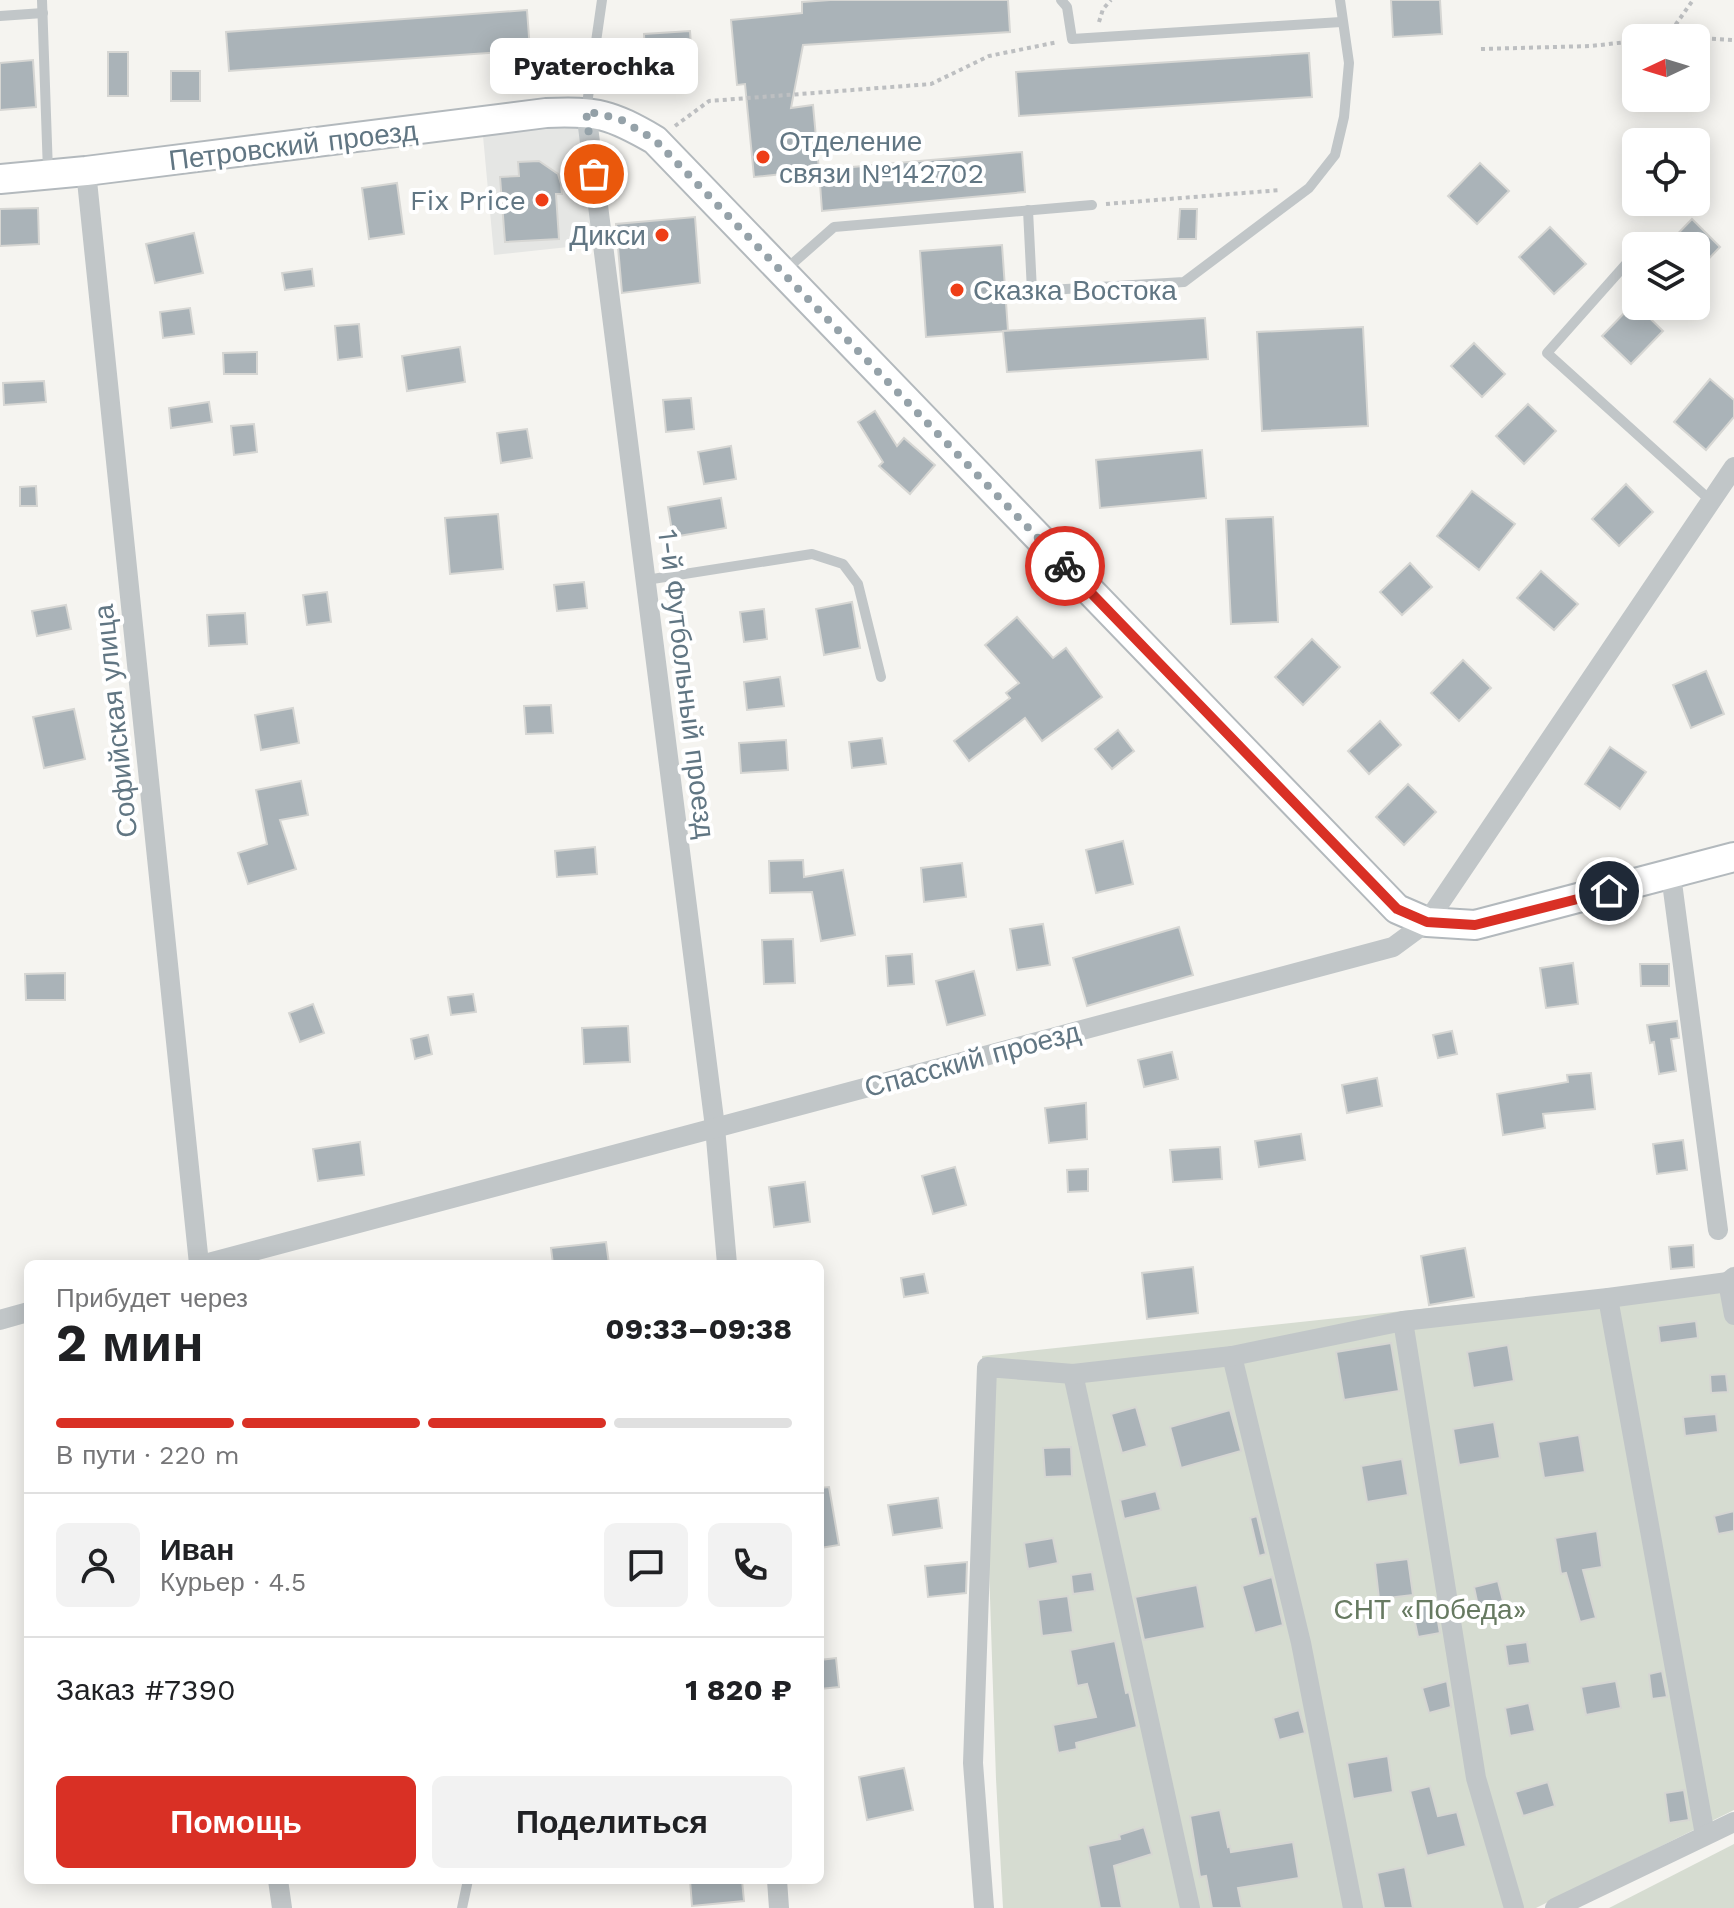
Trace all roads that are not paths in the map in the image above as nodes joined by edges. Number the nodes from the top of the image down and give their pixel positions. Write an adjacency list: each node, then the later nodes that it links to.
1 (42, 0): 5 (lane)
2 (602, 0): 8 (lane)
3 (1061, 0): 7 (lane)
4 (1340, 0): 7 (lane)
5 (43, 13): 6 (lane); 10 (lane)
6 (0, 16)
7 (1341, 22): 13 (lane)
8 (586, 111): 9 (street, Петровский проезд); 15 (street, Петровский проезд); 18 (street, 1-й Футбольный проезд)
9 (86, 171): 10 (street, Петровский проезд); 25 (street, Софийская улица)
10 (48, 174): 11 (street, Петровский проезд)
11 (0, 179)
12 (1092, 205): 13 (lane)
13 (1028, 210): 15 (lane)
14 (1622, 269): 17 (lane)
15 (782, 273): 22 (street, Петровский проезд)
16 (1734, 467): 17 (street, Спасский проезд)
17 (1711, 501): 22 (street, Спасский проезд)
18 (646, 580): 19 (lane); 23 (street, 1-й Футбольный проезд)
19 (881, 677)
20 (1734, 857): 21 (street)
21 (1671, 875): 22 (street); 24 (street)
22 (1427, 922): 23 (street, Спасский проезд)
23 (715, 1127): 26 (street, Спасский проезд); 27 (street, 1-й Футбольный проезд)
24 (1718, 1230)
25 (202, 1260)
26 (217, 1260)
27 (727, 1260)
28 (1731, 1279): 29 (street); 31 (street)
29 (1608, 1298): 33 (street); 37 (street)
30 (24, 1313): 32 (street)
31 (1734, 1315)
32 (0, 1320)
33 (1403, 1321): 34 (street); 47 (street)
34 (1232, 1356): 35 (street); 46 (street)
35 (1073, 1374): 44 (street); 45 (street)
36 (1734, 1822): 37 (street)
37 (1705, 1835): 48 (street)
38 (279, 1884): 41 (street)
39 (467, 1884): 42 (lane)
40 (777, 1884): 43 (street)
41 (282, 1908)
42 (462, 1908)
43 (779, 1908)
44 (984, 1908)
45 (1190, 1908)
46 (1353, 1908)
47 (1514, 1908)
48 (1555, 1908)

